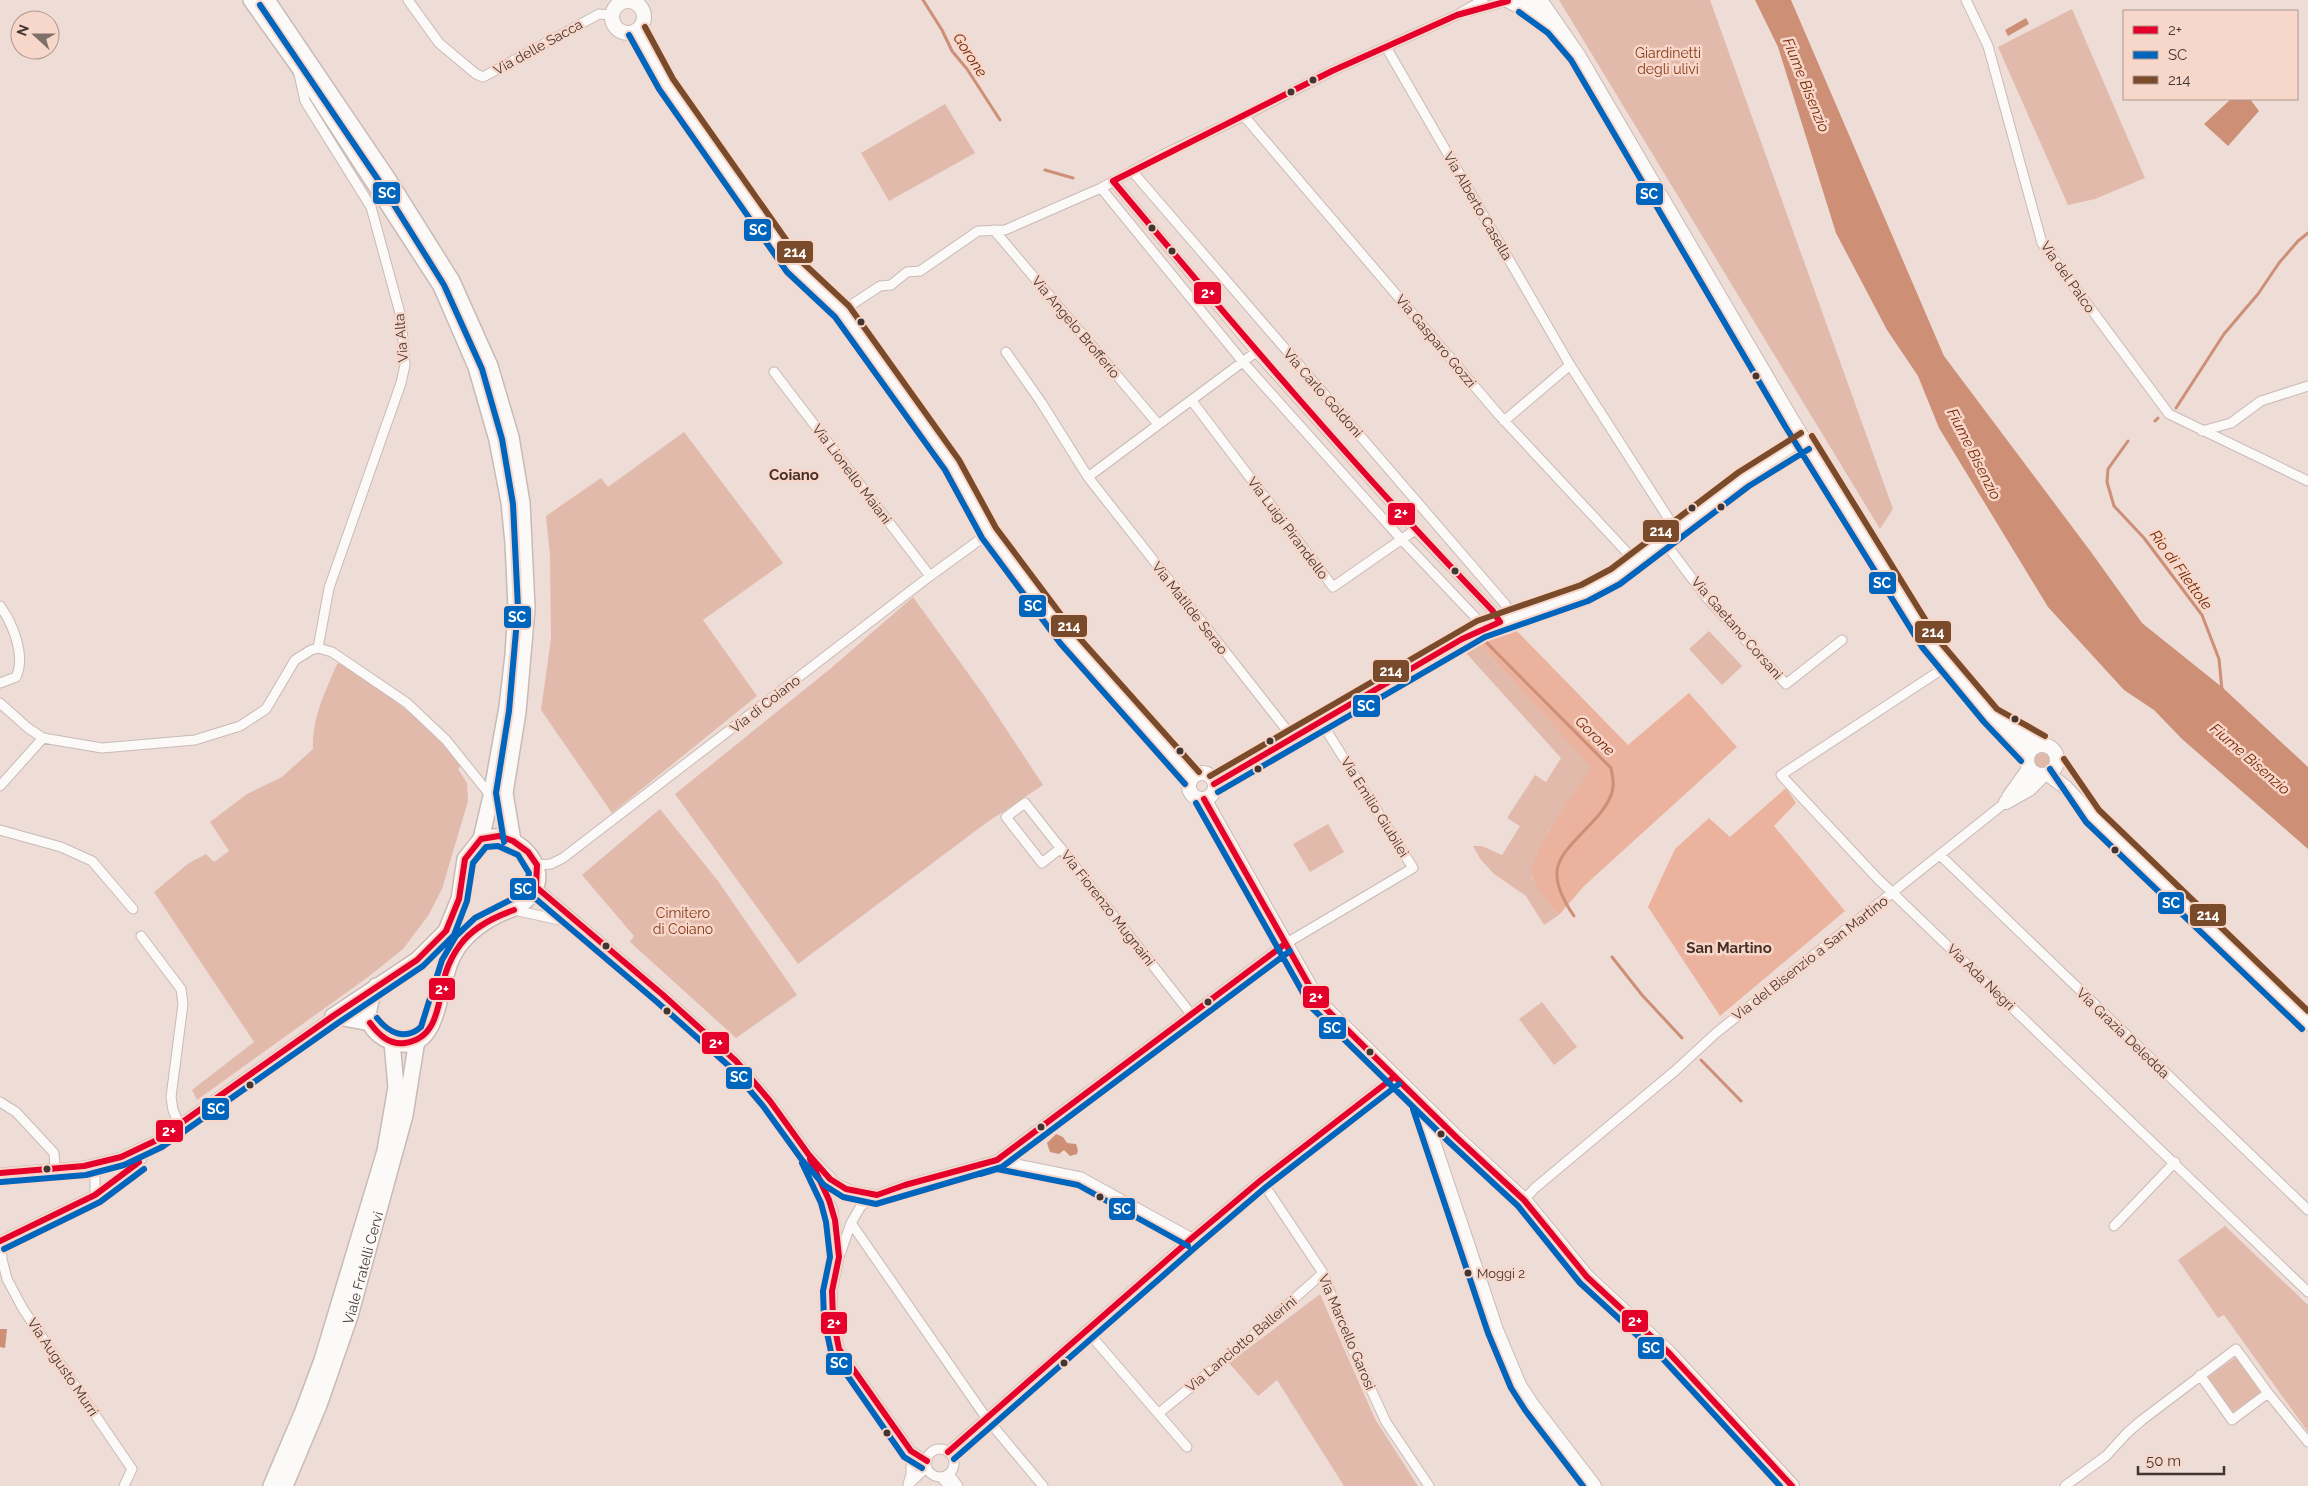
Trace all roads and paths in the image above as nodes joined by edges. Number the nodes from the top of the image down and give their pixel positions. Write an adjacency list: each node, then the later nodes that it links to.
1 (251, 0): 14 (main road)
2 (267, 0): 68 (main road)
3 (1483, 0): 10 (street)
4 (1508, 0): 8 (street); 10 (street)
5 (1540, 0): 12 (street)
6 (1966, 0): 31 (street, Via del Palco)
7 (413, 2): 9 (street, Via delle Sacca)
8 (1526, 2): 12 (street)
9 (615, 6): 11 (street); 11 (street)
10 (1458, 15): 13 (street)
11 (637, 31): 20 (street)
12 (1566, 37): 33 (street)
13 (1386, 47): 15 (street); 24 (street, Via Alberto Casella)
14 (298, 66): 48 (street, Via Alta); 63 (main road)
15 (1244, 116): 16 (street); 28 (street, Via Gasparo Gozzi)
16 (1132, 171): 17 (street); 44 (street, Via Carlo Goldoni)
17 (1113, 181): 18 (street); 22 (street, Via Carlo Goldoni)
18 (1100, 188): 19 (street); 23 (street)
19 (994, 230): 20 (street); 30 (street, Via Angelo Brofferio)
20 (842, 311): 38 (street)
21 (1006, 352): 34 (street, Via Matilde Serao)
22 (1256, 352): 23 (street); 36 (street, Via Carlo Goldoni)
23 (1243, 362): 27 (street); 39 (street)
24 (1570, 365): 28 (street); 37 (street, Via Alberto Casella)
25 (774, 372): 42 (street, Via Lionello Maiani)
26 (2308, 386): 29 (street)
27 (1192, 401): 30 (street); 39 (street, Via Luigi Pirandello)
28 (1504, 421): 41 (street, Via Gasparo Gozzi)
29 (2231, 422): 31 (street); 32 (street)
30 (1158, 424): 34 (street)
31 (2202, 431): 32 (street, Via del Palco)
32 (2224, 440): 35 (street, Via del Palco)
33 (1805, 441): 37 (street); 49 (street)
34 (1088, 477): 55 (street, Via Matilde Serao)
35 (2308, 481)
36 (1415, 530): 39 (street); 45 (street, Via Carlo Goldoni)
37 (1676, 530): 40 (street)
38 (989, 533): 42 (street, Via di Coiano); 60 (street)
39 (1402, 540): 46 (street)
40 (1663, 540): 41 (street); 47 (street, Via Gaetano Corsani)
41 (1634, 560): 44 (street)
42 (930, 576): 71 (street, Via di Coiano)
43 (0, 606): 50 (street)
44 (1512, 617): 45 (street)
45 (1500, 622): 46 (street)
46 (1481, 629): 53 (street)
47 (1842, 640)
48 (318, 648): 54 (street); 63 (street)
49 (1947, 666): 52 (street); 73 (street, Via del Bisenzio a San Martino)
50 (0, 683)
51 (0, 703): 54 (street)
52 (1990, 716): 56 (street); 57 (street)
53 (1321, 722): 55 (street); 78 (street, Via Emilio Giubilei)
54 (43, 738): 62 (street)
55 (1293, 738): 61 (street)
56 (2041, 744): 57 (street); 59 (street)
57 (2027, 755): 58 (street)
58 (2029, 769): 59 (street); 65 (street)
59 (2049, 771): 65 (street); 83 (street)
60 (1192, 778): 61 (street); 64 (street)
61 (1214, 784): 64 (street)
62 (0, 786)
63 (491, 796): 67 (main road)
64 (1204, 799): 78 (street)
65 (2006, 802): 70 (street)
66 (0, 830): 74 (street)
67 (481, 839): 68 (main road); 79 (main road)
68 (513, 841): 71 (main road)
69 (1061, 848): 69 (street, Via Fiorenzo Mugnaini); 80 (street, Via Fiorenzo Mugnaini)
70 (1940, 855): 73 (street); 103 (street, Via Grazia Deledda)
71 (537, 865): 72 (main road)
72 (536, 887): 75 (main road); 76 (street)
73 (1893, 892): 95 (street, Via Ada Negri); 102 (street, Via del Bisenzio a San Martino)
74 (133, 909)
75 (514, 910): 76 (street); 84 (main road)
76 (581, 924): 93 (street)
77 (141, 936): 89 (street)
78 (1285, 944): 80 (street, Via Emilio Giubilei); 86 (street)
79 (376, 986): 81 (main road); 82 (main road)
80 (1191, 1014): 94 (street, Via Emilio Giubilei)
81 (332, 1016): 82 (main road); 89 (street)
82 (370, 1023): 85 (main road)
83 (2308, 1024)
84 (417, 1040): 85 (main road); 125 (main road, Viale Fratelli Cervi)
85 (392, 1042): 124 (main road, Viale Fratelli Cervi)
86 (1394, 1077): 87 (street); 99 (street)
87 (1419, 1100): 90 (street); 92 (street)
88 (0, 1102): 97 (street)
89 (180, 1124): 91 (street)
90 (1456, 1137): 92 (street); 102 (street)
91 (157, 1140): 96 (street); 100 (street)
92 (1436, 1154): 130 (street)
93 (809, 1156): 101 (street); 108 (street)
94 (997, 1160): 101 (street); 106 (street)
95 (2174, 1162): 105 (street); 110 (street, Via Ada Negri)
96 (84, 1166): 97 (street); 100 (street)
97 (55, 1168): 98 (street)
98 (0, 1172)
99 (1261, 1180): 106 (street); 109 (street, Via Marcello Garosi)
100 (95, 1195): 107 (street)
101 (877, 1195): 104 (street)
102 (1524, 1200): 131 (street)
103 (2308, 1210)
104 (851, 1223): 108 (street); 115 (street)
105 (2114, 1226)
106 (1192, 1238): 111 (street)
107 (0, 1241): 123 (street, Via Augusto Murri)
108 (839, 1257): 118 (street)
109 (1323, 1273): 114 (street, Via Lanciotto Ballerini); 129 (street, Via Marcello Garosi)
110 (2308, 1292)
111 (1088, 1332): 114 (street); 115 (street)
112 (2200, 1375): 113 (street); 113 (street); 132 (street)
113 (2268, 1393): 116 (street)
114 (1159, 1413): 117 (street)
115 (987, 1419): 119 (street); 128 (street)
116 (2308, 1442)
117 (1188, 1446)
118 (911, 1451): 120 (street); 122 (street)
119 (948, 1452): 120 (street); 121 (street)
120 (927, 1464): 121 (street); 122 (street)
121 (945, 1475): 126 (street); 127 (street)
122 (907, 1485)
123 (124, 1486)
124 (272, 1486)
125 (285, 1486)
126 (949, 1486)
127 (958, 1486)
128 (1043, 1486)
129 (1429, 1486)
130 (1594, 1486)
131 (1792, 1486)
132 (2065, 1486)

